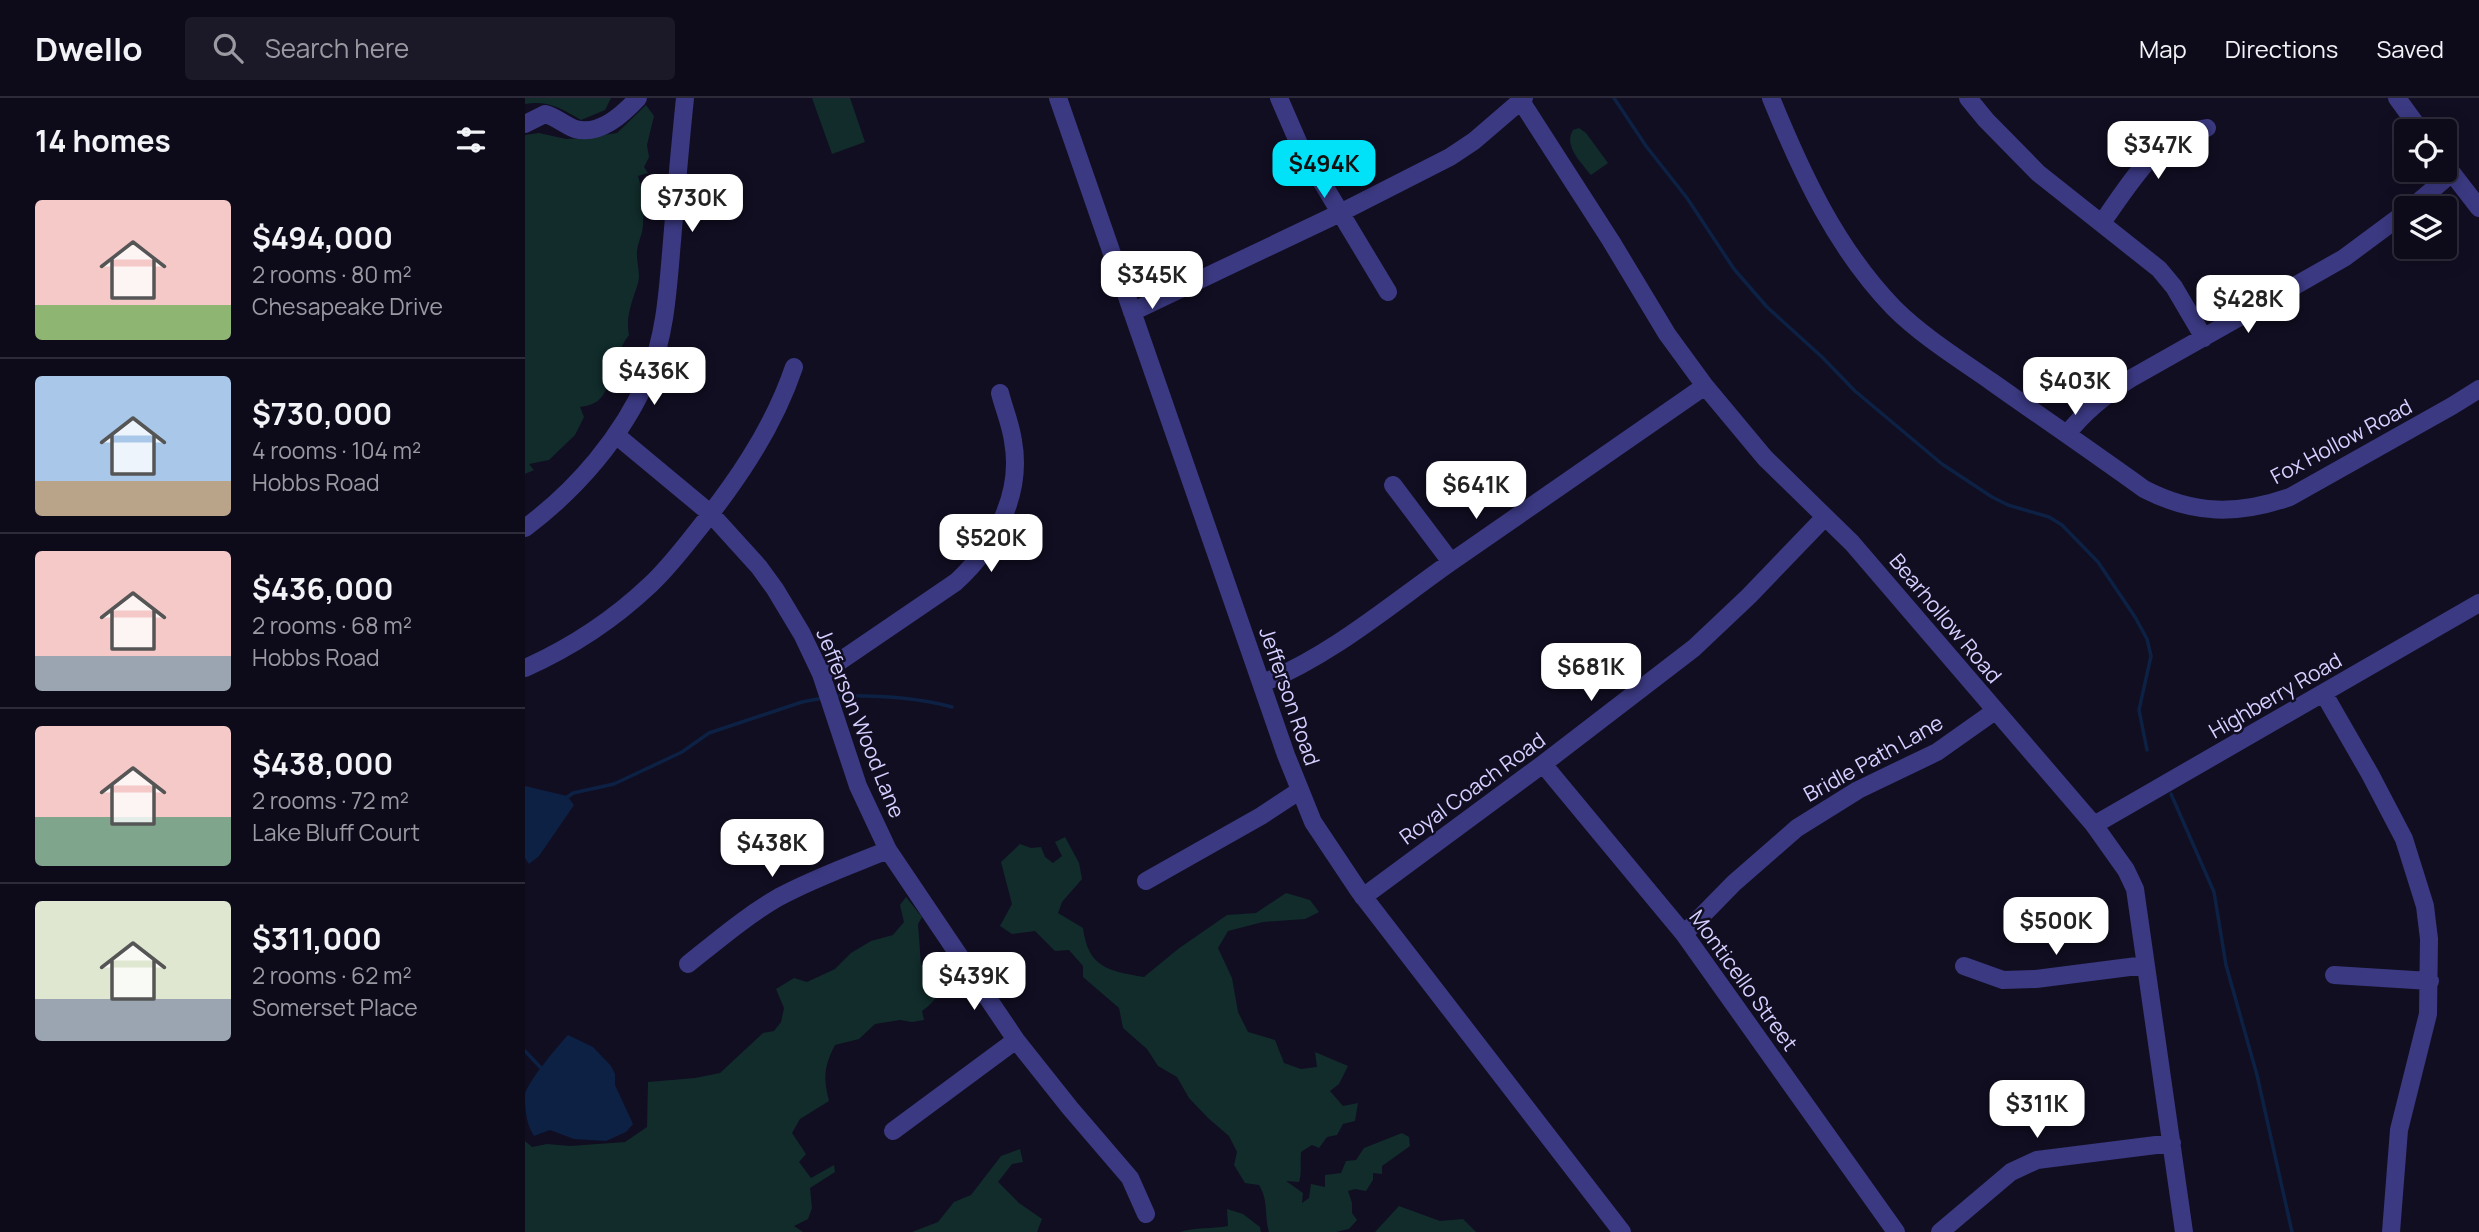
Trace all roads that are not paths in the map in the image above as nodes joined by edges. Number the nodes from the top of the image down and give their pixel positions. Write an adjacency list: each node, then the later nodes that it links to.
1 (638, 98): 10 (street)
2 (685, 98): 27 (street)
3 (1058, 98): 20 (street, Jefferson Road)
4 (1279, 98): 16 (street)
5 (1771, 98): 26 (street, Fox Hollow Road)
6 (1968, 98): 18 (street)
7 (1521, 99): 16 (street); 23 (street, Bearhollow Road)
8 (2402, 100): 9 (street)
9 (2414, 119)
10 (525, 124)
11 (2207, 128): 18 (street)
12 (2457, 180): 15 (street)
13 (2435, 182): 14 (street)
14 (2422, 196)
15 (2479, 208)
16 (1340, 213): 19 (street); 20 (street)
17 (2394, 221): 21 (street)
18 (2102, 223): 21 (street)
19 (1388, 292)
20 (1132, 312): 36 (street, Jefferson Road)
21 (2204, 338): 26 (street)
22 (794, 366): 29 (street)
23 (1705, 386): 30 (street, Bearhollow Road); 32 (street)
24 (2479, 388): 26 (street, Fox Hollow Road)
25 (1000, 393): 35 (street)
26 (2067, 434)
27 (616, 435): 29 (street, Jefferson Wood Lane); 31 (street)
28 (1393, 485): 32 (street)
29 (711, 514): 34 (street); 35 (street, Jefferson Wood Lane)
30 (1825, 517): 38 (street, Bearhollow Road); 39 (street, Royal Coach Road)
31 (525, 528)
32 (1451, 562): 36 (street)
33 (2479, 603): 37 (street, Highberry Road)
34 (525, 668)
35 (821, 674): 42 (street, Jefferson Wood Lane)
36 (1263, 683): 40 (street, Jefferson Road)
37 (2324, 694): 41 (street, Highberry Road); 50 (street)
38 (1995, 711): 41 (street, Bearhollow Road); 45 (street, Bridle Path Lane)
39 (1543, 764): 44 (street, Royal Coach Road); 45 (street, Monticello Street)
40 (1299, 791): 43 (street); 44 (street, Jefferson Road)
41 (2094, 825): 47 (street, Bearhollow Road)
42 (888, 850): 46 (street); 51 (street, Jefferson Wood Lane)
43 (1146, 881)
44 (1363, 897): 55 (street, Jefferson Road)
45 (1684, 934): 56 (street, Monticello Street)
46 (688, 964)
47 (2145, 965): 48 (street); 53 (street, Bearhollow Road)
48 (1964, 966)
49 (2334, 975): 50 (street)
50 (2430, 981): 59 (street)
51 (1016, 1040): 52 (street); 54 (street)
52 (893, 1131)
53 (2172, 1143): 57 (street); 58 (street, Bearhollow Road)
54 (1146, 1214)
55 (1622, 1232)
56 (1896, 1232)
57 (1940, 1232)
58 (2184, 1232)
59 (2391, 1232)

